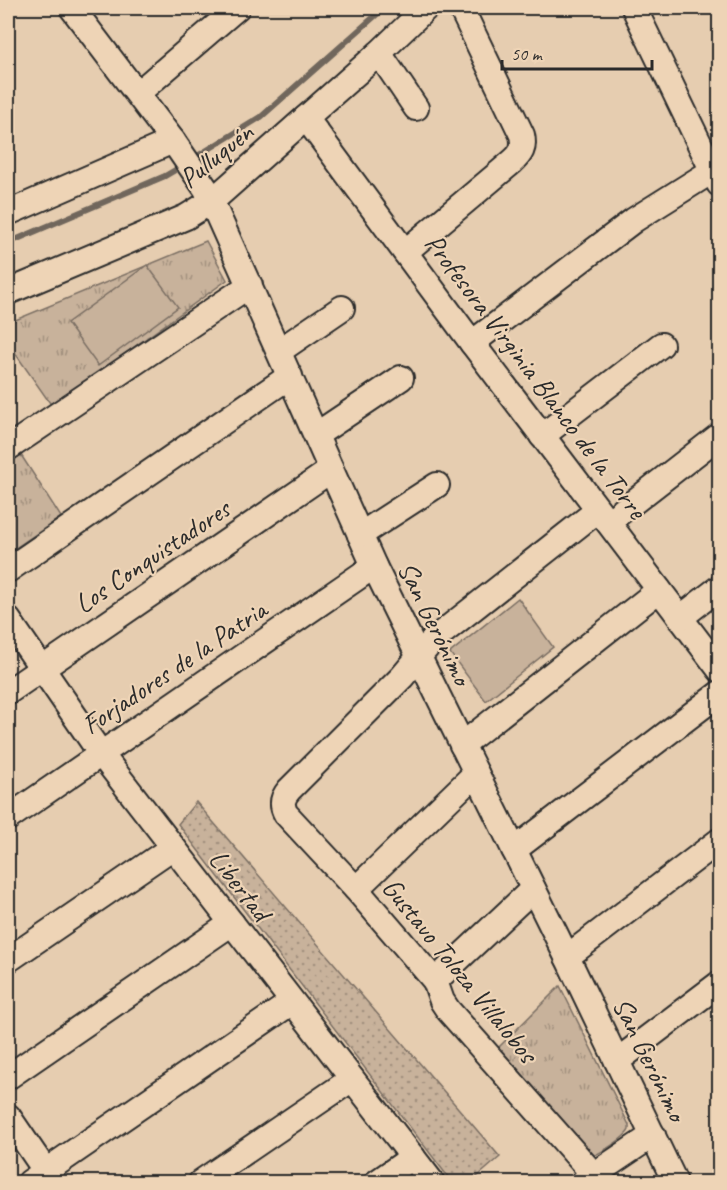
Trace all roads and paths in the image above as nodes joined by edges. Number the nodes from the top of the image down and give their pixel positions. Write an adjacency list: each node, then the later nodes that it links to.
1 (72, 8): 7 (street, San Gerónimo)
2 (237, 8): 7 (street)
3 (426, 8): 6 (street, Pulluquén)
4 (461, 8): 14 (street)
5 (634, 8): 11 (street)
6 (379, 53): 8 (street); 9 (street, Pulluquén)
7 (138, 93): 10 (street, San Gerónimo)
8 (416, 108)
9 (306, 118): 12 (street, Pulluquén); 14 (street, Profesora Virginia Blanco de la Torre)
10 (176, 145): 12 (street, San Gerónimo); 13 (street)
11 (717, 174): 18 (street)
12 (213, 201): 15 (street, San Gerónimo); 16 (street, Pulluquén)
13 (8, 213)
14 (405, 252): 18 (street, Profesora Virginia Blanco de la Torre)
15 (249, 285): 20 (street, San Gerónimo); 26 (street)
16 (8, 292)
17 (342, 308): 20 (street)
18 (472, 343): 25 (street, Profesora Virginia Blanco de la Torre)
19 (661, 345): 25 (street)
20 (279, 351): 21 (street, San Gerónimo)
21 (290, 376): 23 (street, San Gerónimo); 32 (street)
22 (400, 378): 23 (street)
23 (316, 435): 27 (street, San Gerónimo)
24 (720, 435): 29 (street)
25 (542, 436): 29 (street, Profesora Virginia Blanco de la Torre)
26 (11, 439)
27 (331, 470): 30 (street, San Gerónimo); 38 (street, Los Conquistadores)
28 (437, 485): 30 (street)
29 (603, 516): 34 (street, Profesora Virginia Blanco de la Torre); 37 (street)
30 (360, 535): 31 (street, San Gerónimo)
31 (374, 566): 37 (street, San Gerónimo); 43 (street, Forjadores de la Patria)
32 (8, 570)
33 (720, 587): 35 (street)
34 (659, 590): 35 (street, Profesora Virginia Blanco de la Torre); 42 (street)
35 (680, 618): 39 (street, Profesora Virginia Blanco de la Torre)
36 (8, 619): 38 (street, Libertad)
37 (418, 657): 42 (street, San Gerónimo); 49 (street, Gustavo Toloza Villalobos)
38 (42, 668): 40 (street, Los Conquistadores); 43 (street, Libertad)
39 (720, 670)
40 (8, 692)
41 (720, 693): 48 (street)
42 (462, 745): 44 (street, San Gerónimo)
43 (100, 754): 45 (street, Forjadores de la Patria); 47 (street, Libertad)
44 (476, 772): 48 (street, San Gerónimo); 49 (street)
45 (8, 818)
46 (720, 840): 52 (street)
47 (173, 847): 51 (street, Libertad); 53 (street)
48 (514, 850): 50 (street, San Gerónimo)
49 (356, 889): 54 (street, Gustavo Toloza Villalobos)
50 (533, 889): 52 (street, San Gerónimo); 54 (street)
51 (231, 923): 56 (street, Libertad); 58 (street)
52 (567, 957): 57 (street, San Gerónimo)
53 (8, 960)
54 (435, 981): 64 (street, Gustavo Toloza Villalobos)
55 (720, 982): 57 (street)
56 (292, 1002): 59 (street, Libertad); 63 (street)
57 (617, 1061): 61 (street, San Gerónimo)
58 (8, 1077)
59 (352, 1079): 62 (street, Libertad); 65 (street)
60 (8, 1116): 63 (street)
61 (653, 1135): 64 (street); 68 (street, San Gerónimo)
62 (413, 1157): 66 (street); 67 (street, Libertad)
63 (43, 1179)
64 (589, 1179)
65 (201, 1182)
66 (376, 1182)
67 (432, 1182)
68 (675, 1182)

